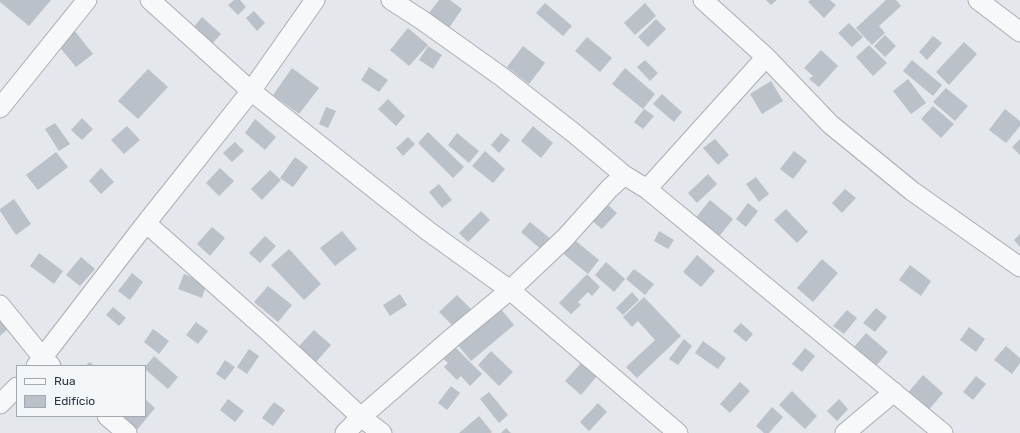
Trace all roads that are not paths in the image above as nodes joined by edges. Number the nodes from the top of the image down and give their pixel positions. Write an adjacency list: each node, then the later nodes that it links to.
1 (87, 0): 10 (street)
2 (150, 0): 9 (street)
3 (315, 0): 9 (street)
4 (391, 0): 11 (street)
5 (703, 0): 8 (street)
6 (978, 0): 7 (street)
7 (1020, 32)
8 (766, 57): 12 (street); 14 (street)
9 (251, 91): 13 (street); 15 (street)
10 (0, 108)
11 (624, 175): 12 (street); 15 (street)
12 (647, 189): 19 (street)
13 (146, 223): 17 (street); 22 (street)
14 (1020, 267)
15 (510, 290): 22 (street); 26 (street)
16 (0, 305): 17 (street)
17 (43, 364)
18 (16, 387): 20 (street)
19 (894, 392): 27 (street); 28 (street)
20 (0, 404)
21 (108, 417): 23 (street)
22 (361, 417): 24 (street); 25 (street)
23 (126, 433)
24 (345, 433)
25 (382, 433)
26 (678, 433)
27 (845, 433)
28 (943, 433)

